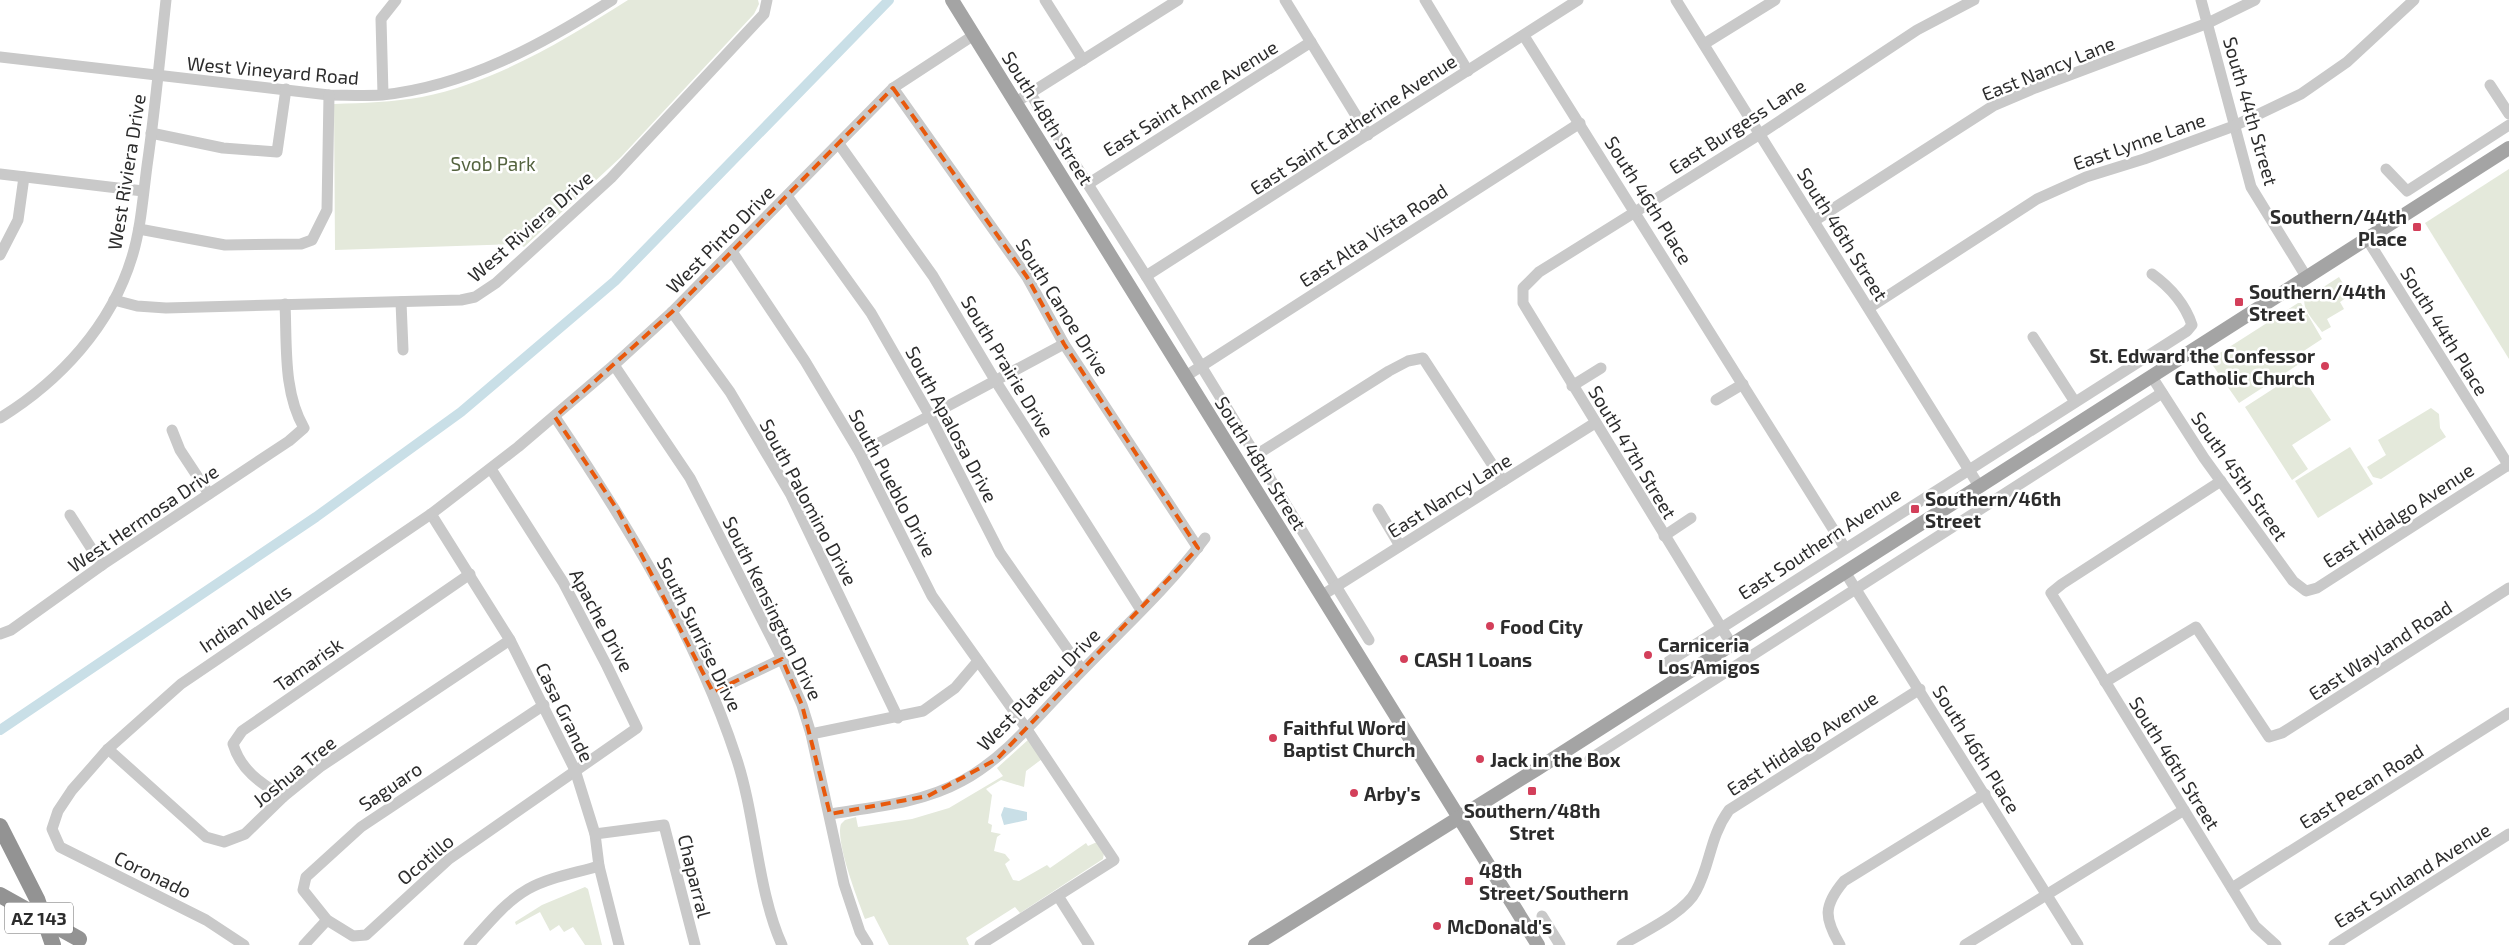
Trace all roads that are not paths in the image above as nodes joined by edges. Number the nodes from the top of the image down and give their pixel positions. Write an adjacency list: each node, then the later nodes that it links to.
1 (166, 0): 26 (street, West Riviera Drive)
2 (396, 0): 31 (street)
3 (612, 0): 31 (street, West Vineyard Road)
4 (952, 0): 19 (main road, South 48th Street)
5 (1045, 0): 24 (street)
6 (1178, 0): 24 (street)
7 (1285, 0): 21 (street)
8 (1425, 0): 25 (street)
9 (1578, 0): 17 (street, East Saint Catherine Avenue)
10 (1676, 0): 22 (street, South 46th Street)
11 (1775, 0): 22 (street)
12 (1974, 0): 39 (street, East Burgess Lane)
13 (2201, 0): 18 (street, South 44th Street)
14 (2255, 0): 18 (street, East Nancy Lane)
15 (2414, 0): 37 (street, East Lynne Lane)
16 (768, 1): 60 (street, West Riviera Drive)
17 (1565, 3): 20 (street, East Saint Catherine Avenue)
18 (2208, 23): 37 (street, South 44th Street); 50 (street, East Nancy Lane)
19 (974, 35): 28 (street, West Pinto Drive); 33 (main road, South 48th Street)
20 (1524, 36): 25 (street, East Saint Catherine Avenue); 35 (street, South 46th Place)
21 (1311, 42): 40 (street); 46 (street, East Saint Anne Avenue)
22 (1704, 44): 39 (street, South 46th Street)
23 (0, 57): 26 (street, West Vineyard Road)
24 (1083, 60): 30 (street)
25 (1468, 71): 40 (street, East Saint Catherine Avenue)
26 (157, 77): 29 (street, West Vineyard Road); 38 (street, West Riviera Drive)
27 (2490, 85): 34 (street)
28 (893, 88): 41 (street, West Pinto Drive); 65 (street, South Canoe Drive)
29 (286, 89): 32 (street, West Vineyard Road); 38 (street)
30 (1030, 93): 33 (street); 46 (street, South 48th Street)
31 (383, 94): 32 (street, West Vineyard Road)
32 (328, 95): 51 (street)
33 (1016, 102): 70 (main road, South 48th Street)
34 (2509, 114)
35 (1580, 123): 49 (street, South 46th Place); 68 (street, East Alta Vista Road)
36 (2509, 125): 43 (street)
37 (2234, 126): 57 (street, South 44th Street); 62 (street, East Lynne Lane)
38 (152, 134): 47 (street, West Riviera Drive)
39 (1760, 134): 49 (street, East Burgess Lane); 50 (street, South 46th Street)
40 (1368, 135): 56 (street, East Saint Catherine Avenue)
41 (839, 144): 48 (street, West Pinto Drive); 72 (street, South Prairie Drive)
42 (2509, 148): 52 (main road, East Southern Avenue)
43 (2386, 169)
44 (0, 174): 45 (street)
45 (24, 177): 47 (street); 54 (street)
46 (1088, 184): 56 (street, South 48th Street)
47 (143, 191): 51 (street, West Riviera Drive)
48 (787, 196): 53 (street, West Pinto Drive); 78 (street, South Apalosa Drive)
49 (1635, 212): 58 (street, East Burgess Lane); 73 (street, South 46th Place)
50 (1814, 220): 62 (street, South 46th Street)
51 (139, 229): 59 (street, West Riviera Drive)
52 (2368, 239): 57 (main road, East Southern Avenue); 85 (street, South 44th Place)
53 (732, 253): 63 (street, West Pinto Drive); 83 (street, South Pueblo Drive)
54 (0, 255)
55 (2152, 274): 77 (street, East Southern Avenue)
56 (1146, 276): 68 (street, South 48th Street)
57 (2307, 278): 71 (main road, East Southern Avenue)
58 (1523, 288): 74 (street, South 47th Street)
59 (114, 300): 61 (street, West Riviera Drive); 80 (street, West Riviera Drive)
60 (401, 302): 61 (street, West Riviera Drive); 66 (street)
61 (285, 304): 91 (street, West Hermosa Drive)
62 (1869, 308): 87 (street, South 46th Street)
63 (672, 312): 67 (street, West Pinto Drive); 123 (street, South Palomino Drive)
64 (2033, 337): 77 (street)
65 (1064, 344): 72 (street); 97 (street, South Canoe Drive)
66 (403, 350)
67 (614, 365): 79 (street, West Pinto Drive); 114 (street, South Kensington Drive)
68 (1200, 367): 70 (street, East Alta Vista Road); 84 (street, South 48th Street)
69 (1600, 368): 74 (street, South 47th Street)
70 (1186, 376): 107 (main road, South 48th Street)
71 (2152, 377): 75 (street, South 45th Street); 90 (main road, East Southern Avenue)
72 (995, 380): 78 (street); 108 (street, South Prairie Drive)
73 (1743, 384): 76 (street); 99 (street, South 46th Place)
74 (1572, 386): 81 (street, South 47th Street)
75 (2162, 393): 89 (street, South 45th Street); 104 (street)
76 (1716, 400)
77 (2075, 402): 87 (street, East Southern Avenue)
78 (930, 416): 83 (street); 117 (street, South Apalosa Drive)
79 (555, 417): 86 (street, West Pinto Drive); 120 (street, South Sunrise Drive)
80 (0, 418)
81 (1595, 423): 88 (street, East Nancy Lane); 96 (street, South 47th Street)
82 (172, 430): 91 (street)
83 (860, 453): 115 (street, South Pueblo Drive)
84 (1256, 455): 88 (street); 103 (street, South 48th Street)
85 (2509, 465): 106 (street, East Hidalgo Avenue)
86 (491, 469): 93 (street, Indian Wells); 128 (street, Apache Drive)
87 (1970, 470): 90 (street, South 46th Street); 99 (street, East Southern Avenue)
88 (1503, 481): 98 (street, East Nancy Lane)
89 (2221, 481): 106 (street, South 45th Street); 118 (street, South 46th Street)
90 (1979, 486): 101 (main road, East Southern Avenue)
91 (209, 494): 100 (street, West Hermosa Drive)
92 (1378, 509): 98 (street)
93 (431, 514): 102 (street, Casa Grande); 126 (street, Indian Wells)
94 (70, 515): 100 (street)
95 (1691, 518): 96 (street, South 47th Street)
96 (1664, 536): 109 (street, South 47th Street)
97 (1201, 543): 108 (street, West Plateau Drive)
98 (1400, 546): 103 (street, East Nancy Lane)
99 (1845, 548): 109 (street, East Southern Avenue)
100 (102, 565): 110 (street, West Hermosa Drive)
101 (1845, 572): 104 (street, South 46th Place); 113 (main road, East Southern Avenue)
102 (470, 574): 111 (street, Casa Grande); 130 (street, Tamarisk)
103 (1336, 586): 107 (street, East Nancy Lane); 112 (street, South 48th Street)
104 (1856, 588): 119 (street, South 46th Place); 127 (street)
105 (2509, 588): 118 (street, East Wayland Road)
106 (2306, 591)
107 (1321, 596): 133 (main road, South 48th Street)
108 (1141, 610): 117 (street, West Plateau Drive)
109 (1721, 628): 113 (street, South 47th Street); 116 (street, East Southern Avenue)
110 (0, 634)
111 (510, 640): 121 (street, Casa Grande); 130 (street, Joshua Tree)
112 (1369, 640)
113 (1732, 645): 133 (main road, East Southern Avenue)
114 (782, 659): 120 (street); 125 (street, South Kensington Drive)
115 (978, 661): 123 (street); 124 (street, South Pueblo Drive)
116 (1668, 662)
117 (1082, 670): 124 (street, West Plateau Drive)
118 (2105, 682): 131 (street, South 46th Street)
119 (1920, 688): 129 (street, South 46th Place); 159 (street, East Hidalgo Avenue)
120 (713, 692): 152 (street, South Sunrise Drive)
121 (544, 705): 128 (street, Casa Grande); 144 (street, Saguaro)
122 (2509, 713): 139 (street, East Pecan Road)
123 (898, 718): 125 (street)
124 (1026, 728): 132 (street, West Plateau Drive); 142 (street, South Pueblo Drive)
125 (811, 734): 132 (street, South Kensington Drive)
126 (108, 749): 130 (street, Joshua Tree); 135 (street, Indian Wells)
127 (1590, 759)
128 (575, 770): 136 (street, Casa Grande); 144 (street, Ocotillo)
129 (1985, 794): 140 (street, South 46th Place); 160 (street)
130 (283, 797)
131 (2184, 810): 139 (street, South 46th Street); 140 (street)
132 (830, 814): 153 (street, South Kensington Drive)
133 (1459, 818): 156 (main road, East Southern Avenue); 157 (main road, South 48th Street)
134 (0, 826): 146 (highway)
135 (52, 829): 147 (street, Coronado)
136 (595, 834): 138 (street, Casa Grande); 151 (street, Chaparral)
137 (2509, 834): 164 (street, East Sunland Avenue)
138 (599, 866): 149 (street); 150 (street, Casa Grande)
139 (2232, 888): 163 (street, South 46th Street)
140 (2047, 894): 161 (street); 162 (street, South 46th Place)
141 (0, 895): 145 (highway, AZ 143, bridge)
142 (1058, 896): 154 (street); 155 (street)
143 (1542, 916): 158 (street)
144 (327, 920): 148 (street)
145 (84, 942)
146 (53, 945)
147 (244, 945)
148 (304, 945)
149 (469, 945)
150 (619, 945)
151 (695, 945)
152 (782, 945)
153 (868, 945)
154 (980, 945)
155 (1089, 945)
156 (1255, 945)
157 (1538, 945)
158 (1560, 945)
159 (1622, 945)
160 (1840, 945)
161 (1965, 945)
162 (2078, 945)
163 (2276, 945)
164 (2334, 945)

